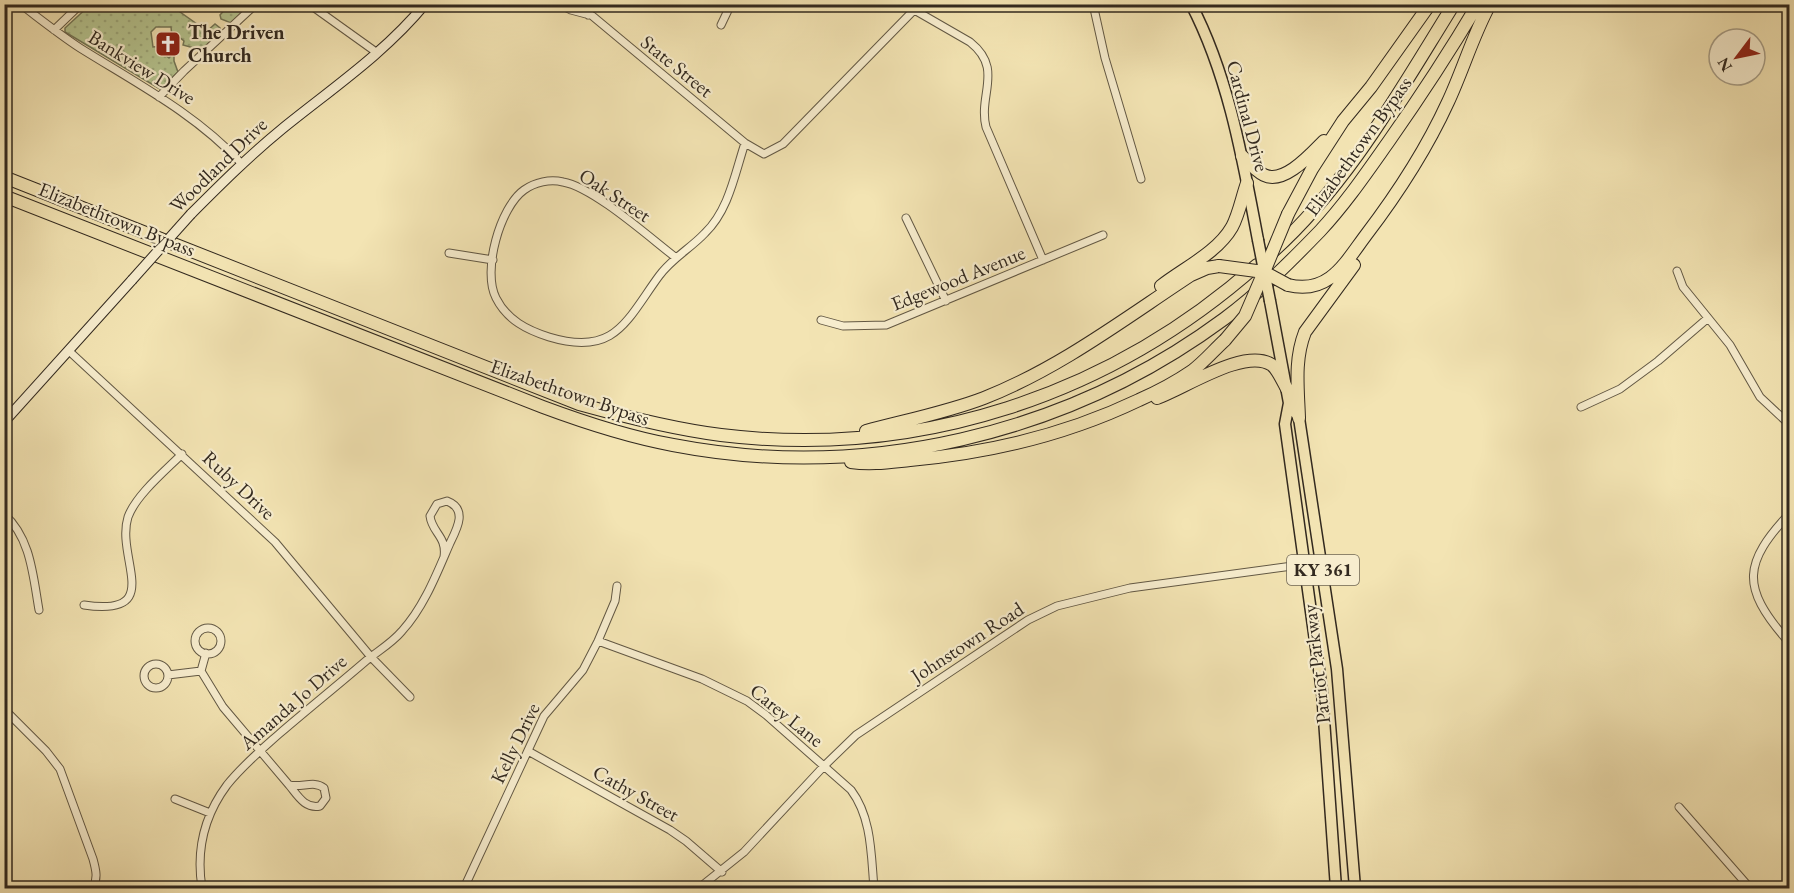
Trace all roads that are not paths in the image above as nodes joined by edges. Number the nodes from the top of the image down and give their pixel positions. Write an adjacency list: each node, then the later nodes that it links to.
1 (20, 4): 20 (street, Bankview Drive)
2 (81, 4): 20 (street)
3 (256, 4): 22 (street)
4 (309, 4): 21 (street)
5 (425, 4): 21 (street, Woodland Drive)
6 (559, 4): 18 (street, State Street)
7 (578, 4): 18 (street, State Street)
8 (594, 4): 18 (street)
9 (731, 4): 19 (street)
10 (904, 4): 17 (street)
11 (1093, 4): 28 (street)
12 (1191, 4): 25 (main road, Cardinal Drive / KY 361)
13 (1430, 4): 23 (highway)
14 (1454, 4): 53 (highway, Elizabethtown Bypass)
15 (1478, 4): 55 (highway, Elizabethtown Bypass)
16 (1490, 4): 30 (highway)
17 (914, 10): 24 (street); 38 (street)
18 (588, 15): 24 (street, State Street)
19 (721, 25)
20 (54, 30): 22 (street, Bankview Drive)
21 (376, 52): 26 (street, Woodland Drive)
22 (159, 97): 26 (street, Bankview Drive)
23 (1343, 121): 25 (highway); 40 (highway, bridge)
24 (745, 143): 36 (street, Oak Street)
25 (1242, 156): 29 (main road, Cardinal Drive / KY 361)
26 (242, 163): 45 (street, Woodland Drive, bridge)
27 (4, 177): 53 (highway, Elizabethtown Bypass)
28 (1141, 179)
29 (1247, 183): 34 (main road, Cardinal Drive / KY 361); 42 (highway)
30 (1398, 192): 40 (highway, bridge); 50 (highway)
31 (4, 196): 55 (highway, Elizabethtown Bypass)
32 (906, 218): 41 (street)
33 (1103, 235): 38 (street, Edgewood Avenue)
34 (1258, 240): 40 (main road, Patriot Parkway / KY 361, bridge)
35 (449, 253): 37 (street)
36 (675, 257): 37 (street, Oak Street); 37 (street, Oak Street)
37 (492, 260)
38 (1043, 260): 41 (street, Edgewood Avenue)
39 (1677, 271): 43 (street)
40 (1264, 272): 42 (highway, bridge); 46 (main road, Patriot Parkway / KY 361, bridge); 49 (highway, bridge)
41 (946, 302): 44 (street, Edgewood Avenue)
42 (1136, 311): 53 (highway)
43 (1708, 318): 48 (street); 52 (street)
44 (820, 320)
45 (69, 351): 51 (street, Woodland Drive); 54 (street, Ruby Drive)
46 (1287, 389): 47 (main road, Patriot Parkway / KY 361); 49 (highway)
47 (1289, 403): 50 (main road, Patriot Parkway / KY 361); 60 (main road, Patriot Parkway / KY 361)
48 (1581, 407)
49 (1105, 416): 55 (highway)
50 (1299, 418): 59 (main road, Patriot Parkway / KY 361)
51 (4, 422)
52 (1790, 425)
53 (836, 439)
54 (182, 454): 62 (street); 67 (street, Ruby Drive)
55 (814, 458)
56 (1790, 513): 64 (street)
57 (4, 514): 63 (street)
58 (444, 557): 58 (street, Amanda Jo Drive); 67 (street, Amanda Jo Drive)
59 (1322, 562): 60 (street, Johnstown Road); 86 (main road, Patriot Parkway / KY 361)
60 (1305, 565): 74 (street, Johnstown Road); 85 (main road, Patriot Parkway / KY 361)
61 (617, 586): 65 (street, Kelly Drive)
62 (84, 605)
63 (39, 610)
64 (1786, 639)
65 (598, 641): 72 (street, Kelly Drive); 74 (street, Carey Lane)
66 (206, 653): 68 (street)
67 (371, 657): 70 (street, Ruby Drive); 73 (street, Amanda Jo Drive)
68 (201, 671): 69 (street); 73 (street)
69 (168, 675)
70 (410, 697)
71 (4, 709): 80 (street)
72 (528, 751): 79 (street, Cathy Street); 82 (street, Kelly Drive)
73 (260, 752): 75 (street); 78 (street, Amanda Jo Drive)
74 (824, 766): 79 (street, Johnstown Road); 84 (street, Carey Lane)
75 (289, 785): 75 (street)
76 (175, 799): 78 (street)
77 (1679, 807): 87 (street)
78 (210, 813): 81 (street, Amanda Jo Drive)
79 (722, 872): 83 (street, Johnstown Road)
80 (93, 888)
81 (202, 888)
82 (465, 888)
83 (699, 888)
84 (873, 888)
85 (1336, 888)
86 (1355, 888)
87 (1750, 888)

